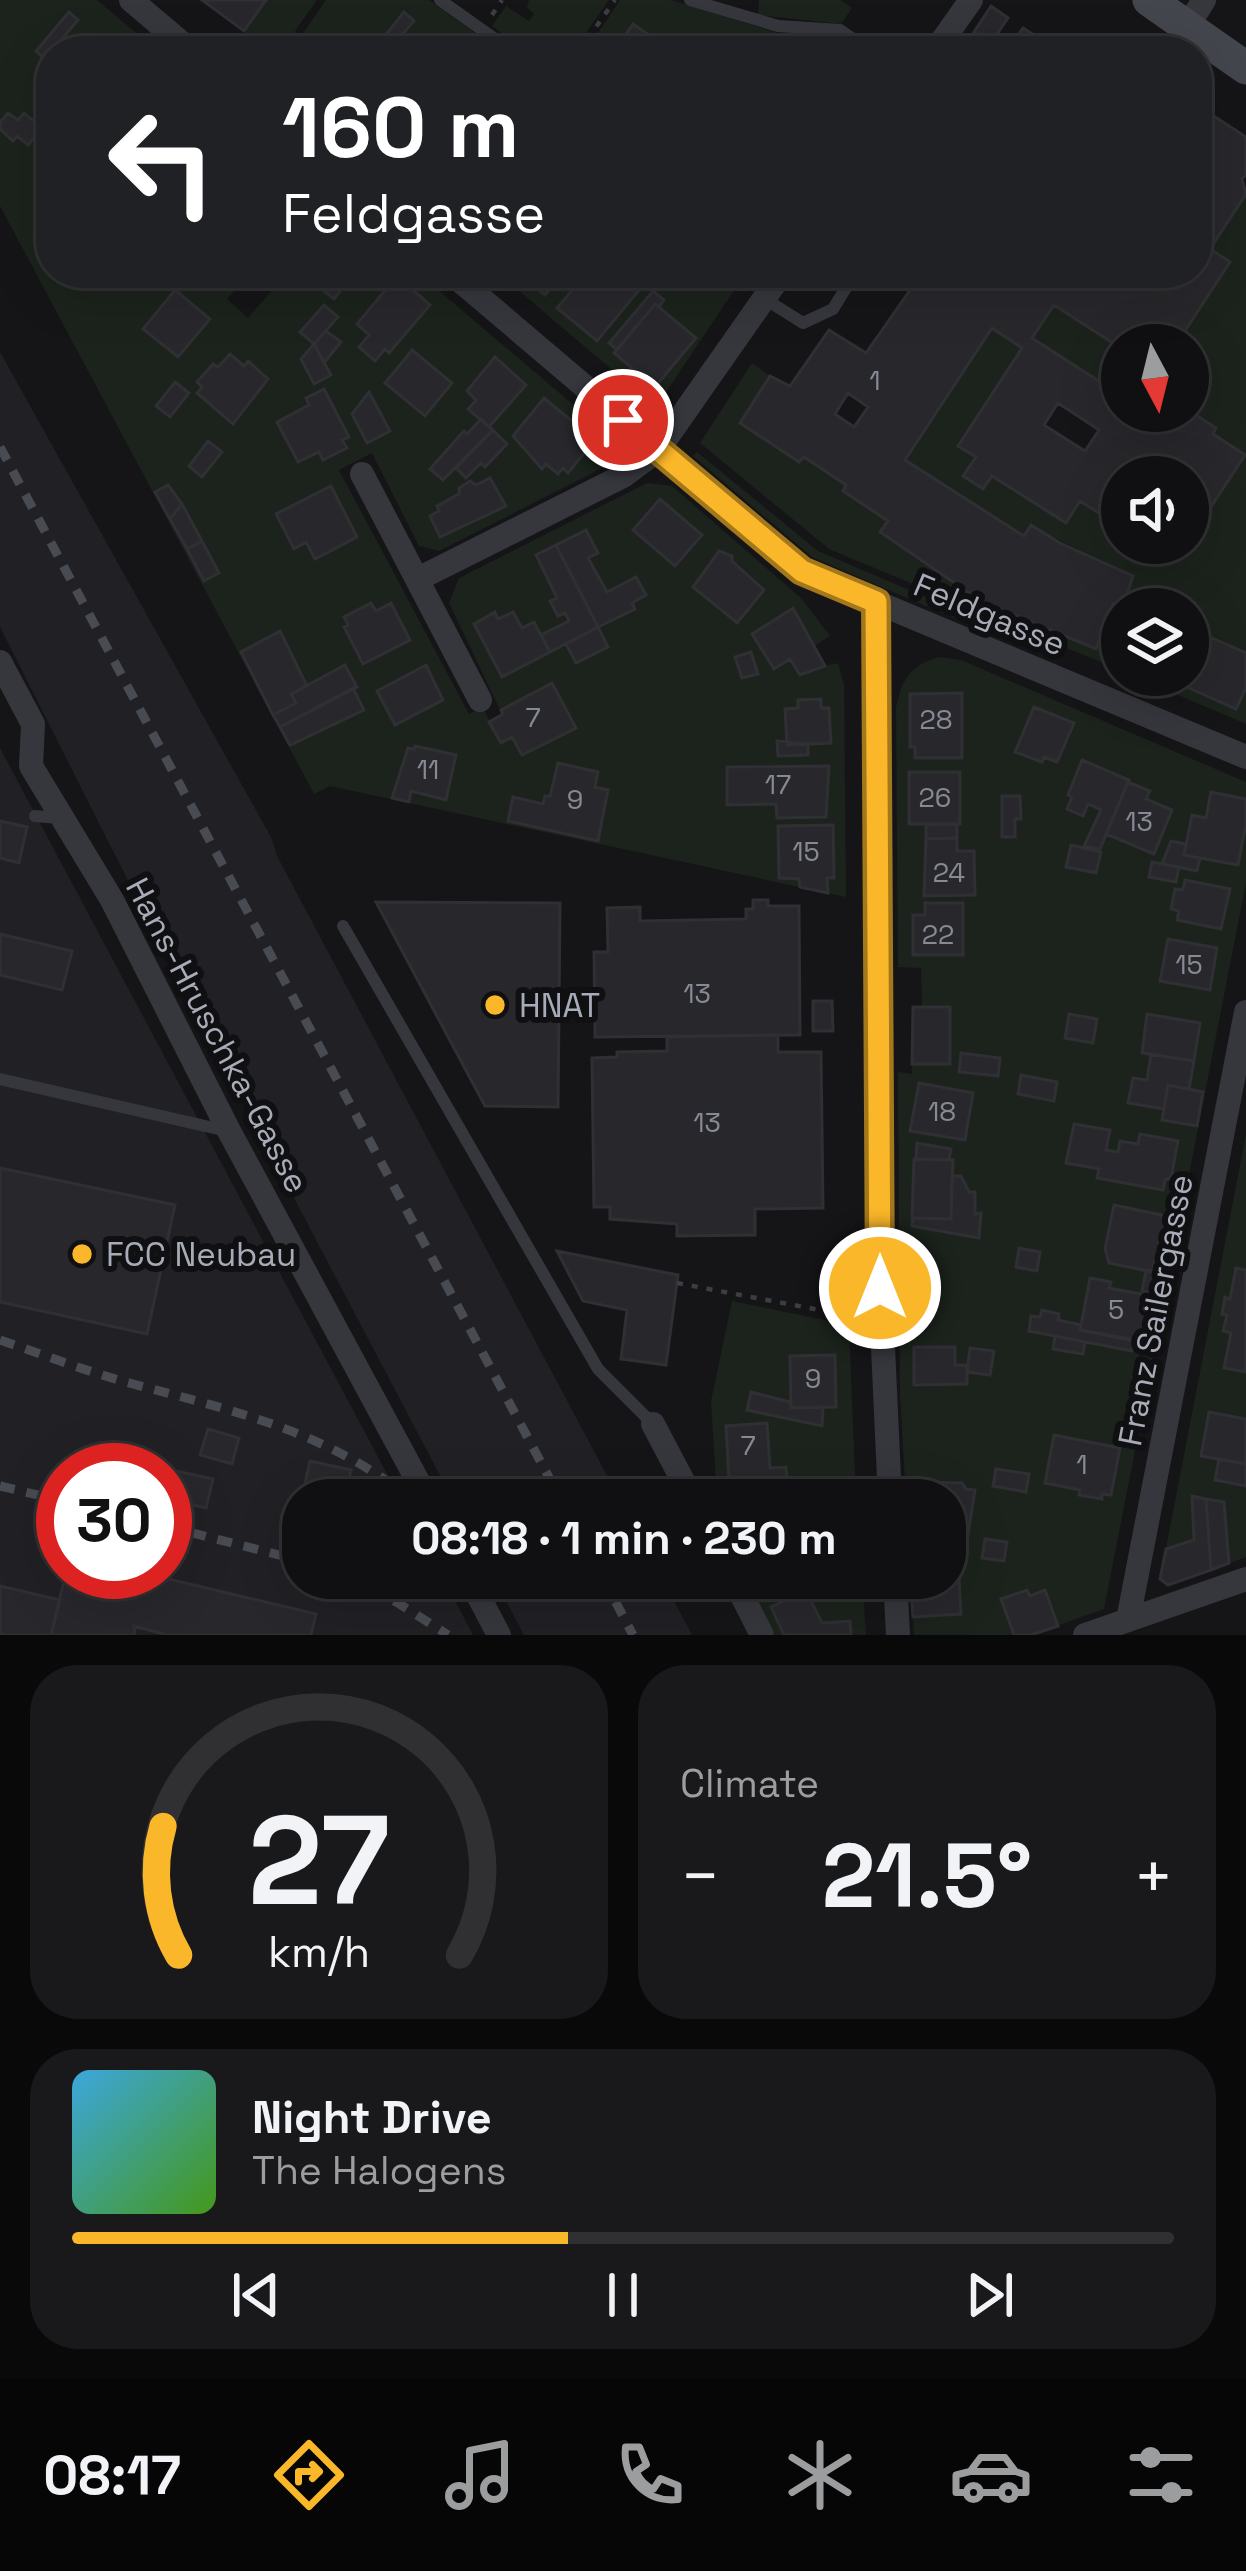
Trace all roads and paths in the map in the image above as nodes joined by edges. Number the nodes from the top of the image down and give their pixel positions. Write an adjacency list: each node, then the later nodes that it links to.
1 (131, 0): 8 (street)
2 (440, 0): 9 (lane)
3 (614, 0): 10 (path)
4 (690, 0): 11 (lane)
5 (971, 0): 12 (street)
6 (1149, 0): 7 (street)
7 (1196, 13): 13 (street)
8 (173, 36)
9 (491, 36)
10 (589, 36)
11 (849, 36)
12 (946, 36)
13 (1246, 68)
14 (469, 288): 18 (street, Feldgasse)
15 (771, 288): 17 (street)
16 (846, 288): 17 (lane)
17 (764, 298): 18 (street)
18 (658, 450): 20 (street); 21 (street, Feldgasse)
19 (362, 474): 20 (street)
20 (418, 579): 23 (street)
21 (876, 602): 24 (street, Feldgasse); 30 (street)
22 (0, 662): 28 (street, Hans-Hruschka-Gasse)
23 (479, 700)
24 (1246, 757)
25 (343, 926): 31 (lane)
26 (1246, 1012): 39 (street, Franz Sailergasse)
27 (0, 1079): 28 (lane)
28 (229, 1131): 32 (street, Hans-Hruschka-Gasse)
29 (677, 1283): 30 (path)
30 (880, 1317): 34 (street)
31 (653, 1424): 33 (street)
32 (417, 1479)
33 (682, 1479)
34 (889, 1479)
35 (1246, 1580): 39 (street)
36 (481, 1599): 40 (street)
37 (744, 1599): 41 (street)
38 (896, 1599): 42 (street)
39 (1128, 1620): 43 (street)
40 (499, 1635)
41 (762, 1635)
42 (898, 1635)
43 (1085, 1635)

